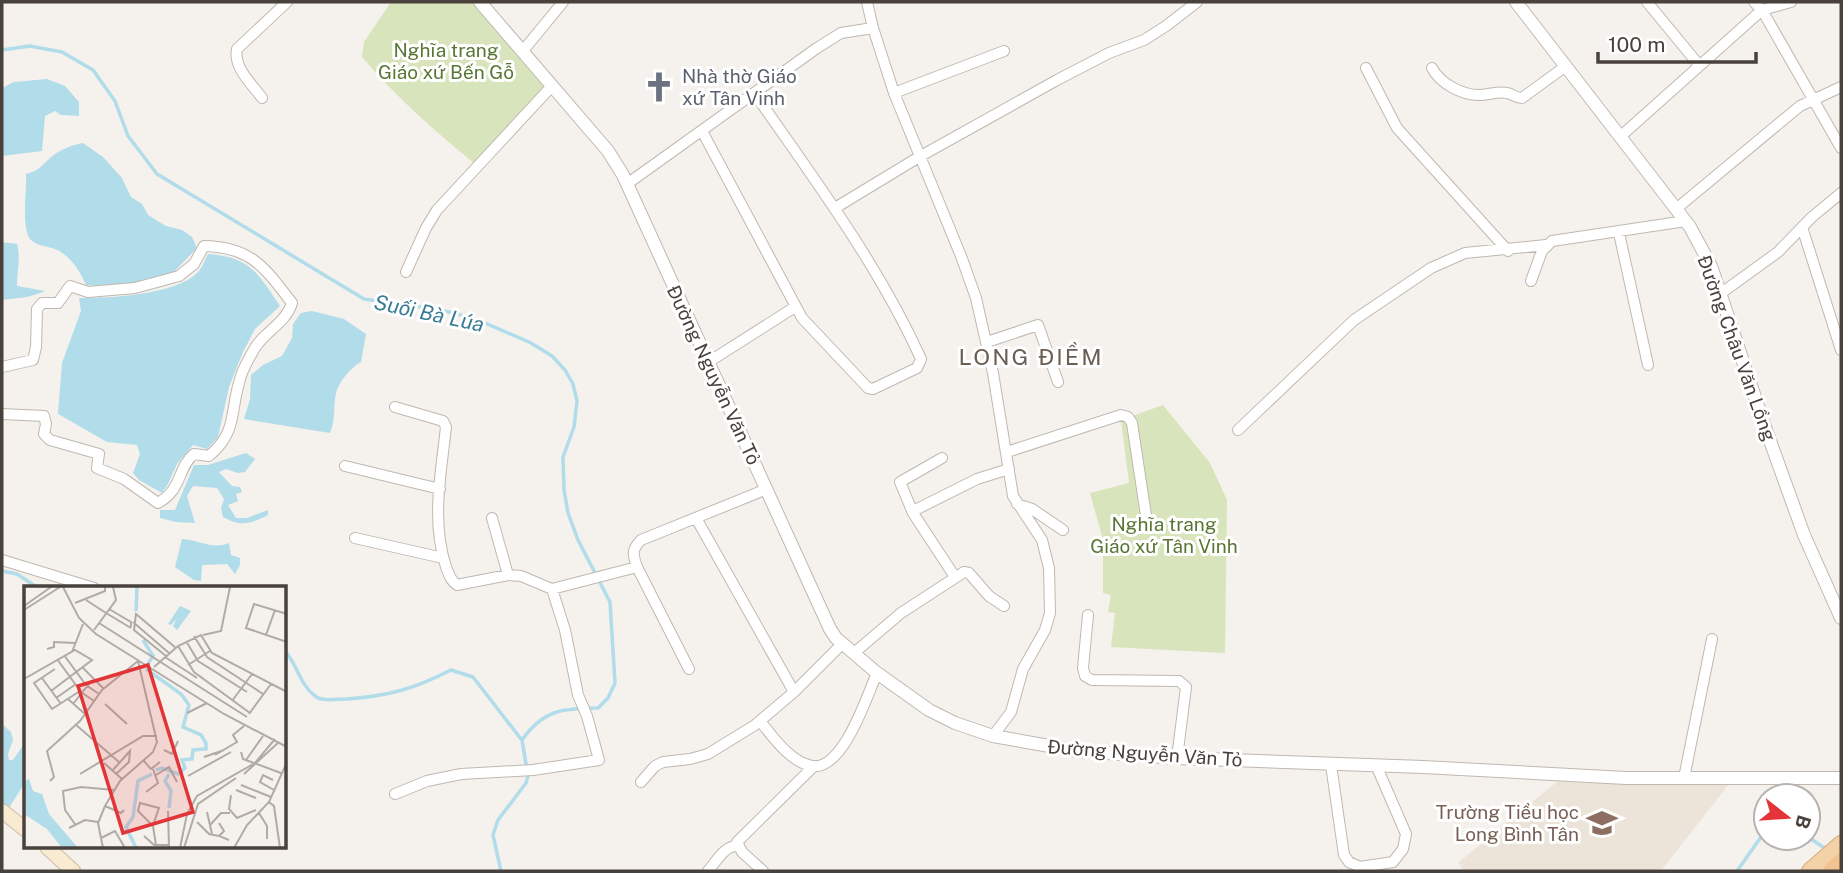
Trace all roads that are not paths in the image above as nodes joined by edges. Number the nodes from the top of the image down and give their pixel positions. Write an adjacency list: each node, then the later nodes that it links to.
1 (286, 2): 21 (street)
2 (480, 2): 12 (street, Đường Nguyễn Văn Tỏ)
3 (563, 2): 12 (street)
4 (867, 2): 10 (street)
5 (1197, 2): 26 (street)
6 (1516, 2): 14 (street, Đường Châu Văn Lồng)
7 (1647, 2): 13 (street)
8 (1783, 3): 9 (street)
9 (1758, 6): 13 (street); 22 (street)
10 (873, 28): 19 (street); 20 (street)
11 (1004, 51): 19 (street)
12 (522, 52): 17 (street, Đường Nguyễn Văn Tỏ)
13 (1699, 65): 24 (street)
14 (1566, 66): 16 (street); 24 (street, Đường Châu Văn Lồng)
15 (1366, 68): 35 (street)
16 (1432, 68)
17 (552, 86): 27 (street, Đường Nguyễn Văn Tỏ); 36 (street)
18 (1841, 87): 22 (street)
19 (894, 93): 26 (street)
20 (755, 94): 23 (street); 29 (street)
21 (262, 98)
22 (1813, 99): 25 (street); 30 (street)
23 (702, 131): 27 (street); 39 (street)
24 (1621, 136): 30 (street, Đường Châu Văn Lồng)
25 (1841, 148)
26 (919, 157): 29 (street); 40 (street)
27 (627, 184): 42 (street, Đường Nguyễn Văn Tỏ)
28 (1841, 193): 32 (street)
29 (835, 208): 39 (street)
30 (1676, 209): 31 (street, Đường Châu Văn Lồng)
31 (1686, 221): 33 (street); 38 (street, Đường Châu Văn Lồng)
32 (1802, 227): 38 (street); 41 (street)
33 (1619, 233): 34 (street); 43 (street)
34 (1546, 245): 35 (street); 37 (street)
35 (1508, 251): 48 (street)
36 (406, 272)
37 (1531, 281)
38 (1720, 294): 71 (street, Đường Châu Văn Lồng)
39 (795, 307): 42 (street)
40 (987, 342): 45 (street); 49 (street)
41 (1841, 350)
42 (707, 363): 54 (street, Đường Nguyễn Văn Tỏ)
43 (1648, 365)
44 (2, 367): 47 (street)
45 (1058, 382)
46 (396, 407): 53 (street)
47 (2, 414)
48 (1238, 430)
49 (1007, 452): 52 (street); 59 (street)
50 (942, 458): 56 (street)
51 (345, 466): 53 (street)
52 (1009, 469): 55 (street); 56 (street)
53 (440, 489): 62 (street)
54 (767, 489): 58 (street); 73 (street, Đường Nguyễn Văn Tỏ)
55 (1017, 504): 60 (street); 79 (street)
56 (913, 511): 66 (street)
57 (492, 518): 65 (street)
58 (696, 518): 64 (street); 77 (street)
59 (1147, 522)
60 (1063, 530)
61 (355, 538): 62 (street)
62 (443, 558): 65 (street)
63 (2, 560): 67 (street)
64 (637, 567): 68 (street); 75 (street)
65 (508, 575): 68 (street)
66 (955, 577): 69 (street); 74 (street)
67 (87, 586)
68 (552, 589): 87 (street)
69 (1004, 606)
70 (1088, 615): 80 (street)
71 (1841, 618)
72 (1712, 639): 84 (street)
73 (843, 643): 74 (street, Đường Nguyễn Văn Tỏ); 77 (street)
74 (854, 653): 76 (street, Đường Nguyễn Văn Tỏ)
75 (689, 669)
76 (877, 674): 79 (street, Đường Nguyễn Văn Tỏ); 83 (street)
77 (794, 692): 78 (street)
78 (760, 721): 83 (street); 86 (street)
79 (993, 736): 80 (street, Đường Nguyễn Văn Tỏ)
80 (1177, 758): 81 (street, Đường Nguyễn Văn Tỏ)
81 (1331, 765): 82 (street, Đường Nguyễn Văn Tỏ); 95 (street)
82 (1376, 765): 84 (street, Đường Nguyễn Văn Tỏ); 93 (street)
83 (814, 766): 91 (street)
84 (1684, 778): 85 (street, Đường Nguyễn Văn Tỏ)
85 (1841, 778)
86 (641, 782)
87 (395, 794)
88 (2, 811): 89 (main road)
89 (24, 828)
90 (1841, 844): 94 (main road)
91 (737, 846): 97 (street); 98 (street)
92 (48, 848): 96 (main road)
93 (1395, 866): 95 (street)
94 (1833, 866): 99 (main road)
95 (1360, 869)
96 (73, 871)
97 (708, 871)
98 (763, 871)
99 (1810, 871)

